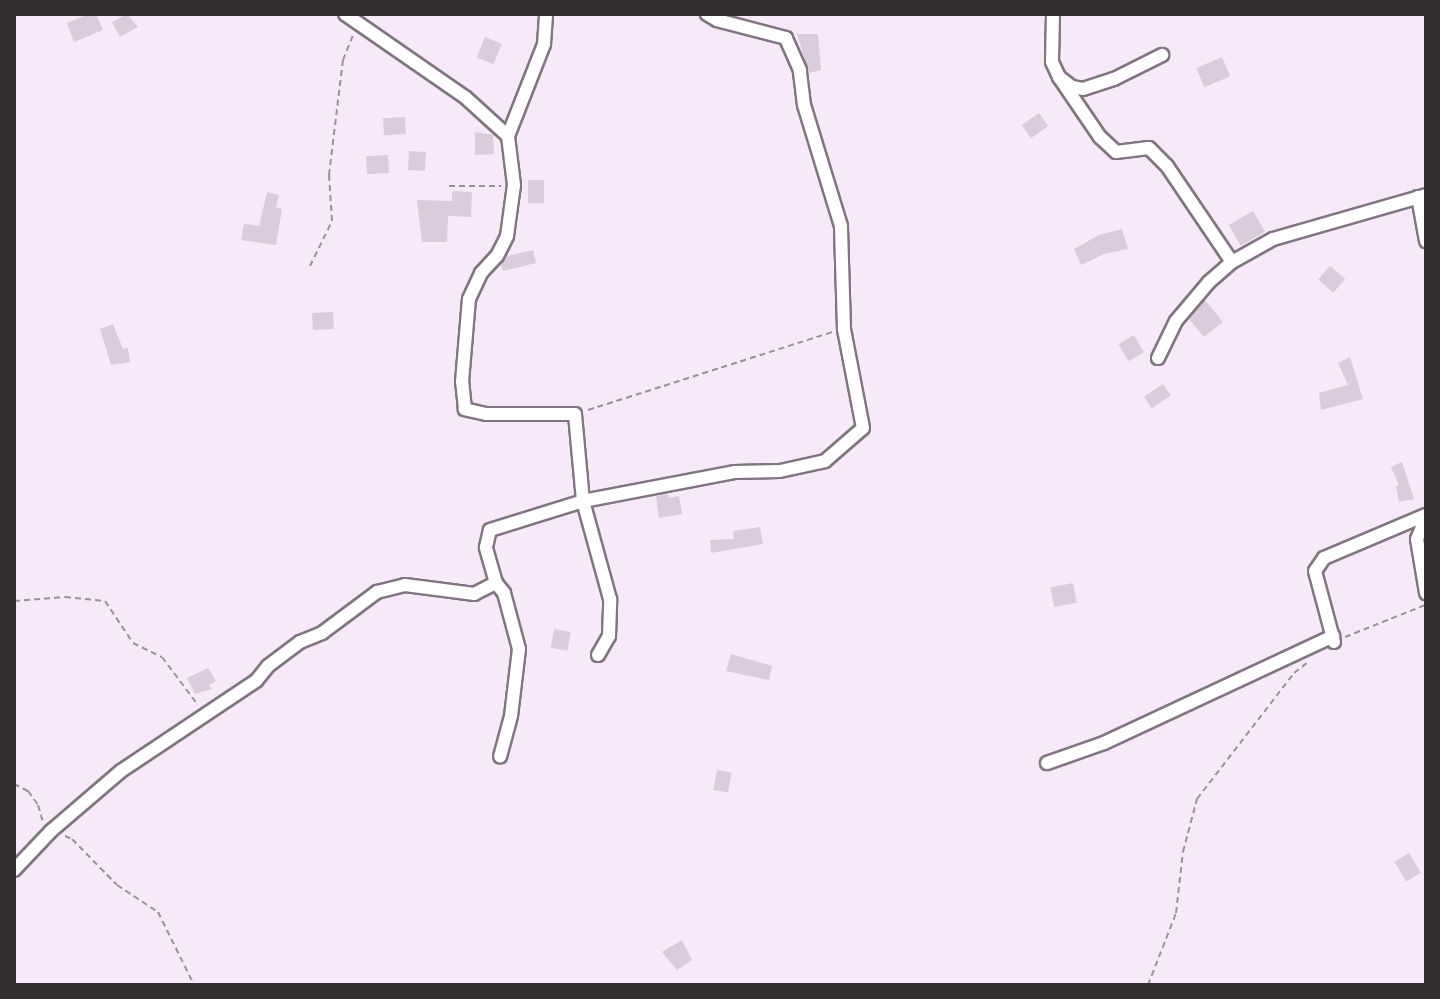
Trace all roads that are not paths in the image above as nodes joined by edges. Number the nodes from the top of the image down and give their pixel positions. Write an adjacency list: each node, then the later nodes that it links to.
1 (345, 14): 8 (street)
2 (546, 14): 8 (street)
3 (735, 14): 5 (street)
4 (1053, 14): 7 (street)
5 (712, 17): 13 (street)
6 (1162, 55): 7 (street)
7 (1059, 77): 11 (street)
8 (508, 136): 13 (street)
9 (1422, 196): 10 (street); 11 (street)
10 (1426, 241)
11 (1232, 262): 12 (street)
12 (1158, 358)
13 (583, 501): 15 (street); 17 (street)
14 (1426, 516): 16 (street); 19 (street)
15 (496, 583): 18 (street); 20 (street)
16 (1426, 593)
17 (598, 655)
18 (500, 757)
19 (1047, 763)
20 (14, 870)

